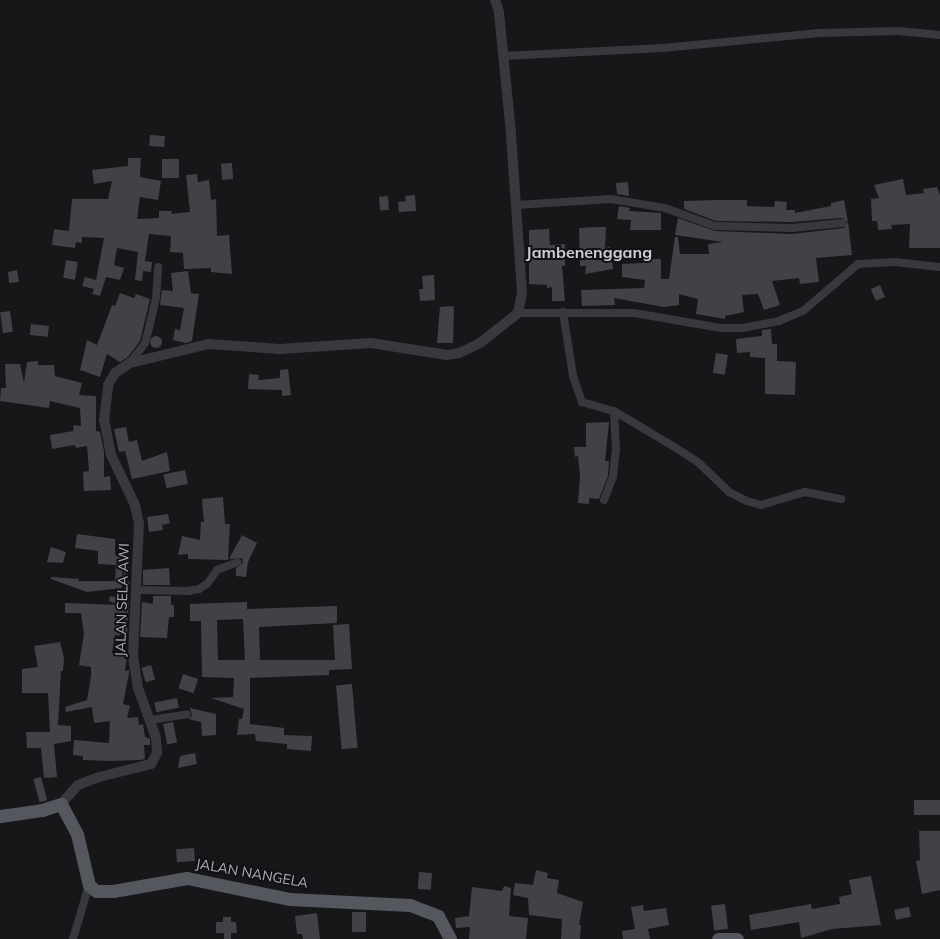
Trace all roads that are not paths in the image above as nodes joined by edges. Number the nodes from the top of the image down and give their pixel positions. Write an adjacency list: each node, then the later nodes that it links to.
1 (495, 0): 3 (street)
2 (940, 35): 3 (street)
3 (504, 56): 4 (street)
4 (516, 205): 5 (street); 8 (street)
5 (842, 223)
6 (158, 267): 10 (street)
7 (940, 267): 9 (street)
8 (518, 312): 9 (street); 10 (street)
9 (563, 312): 11 (street)
10 (130, 363): 15 (street, JALAN SELA AWI)
11 (614, 411): 12 (street); 13 (street)
12 (604, 500)
13 (841, 500)
14 (238, 562): 15 (street)
15 (137, 590): 17 (street, JALAN SELA AWI)
16 (187, 714): 17 (street)
17 (151, 720): 18 (street, JALAN SELA AWI)
18 (62, 804): 19 (main road); 20 (main road)
19 (0, 816)
20 (89, 885): 21 (street); 22 (main road, JALAN NANGELA)
21 (73, 939)
22 (450, 939)
23 (718, 939): 24 (main road)
24 (737, 939)

